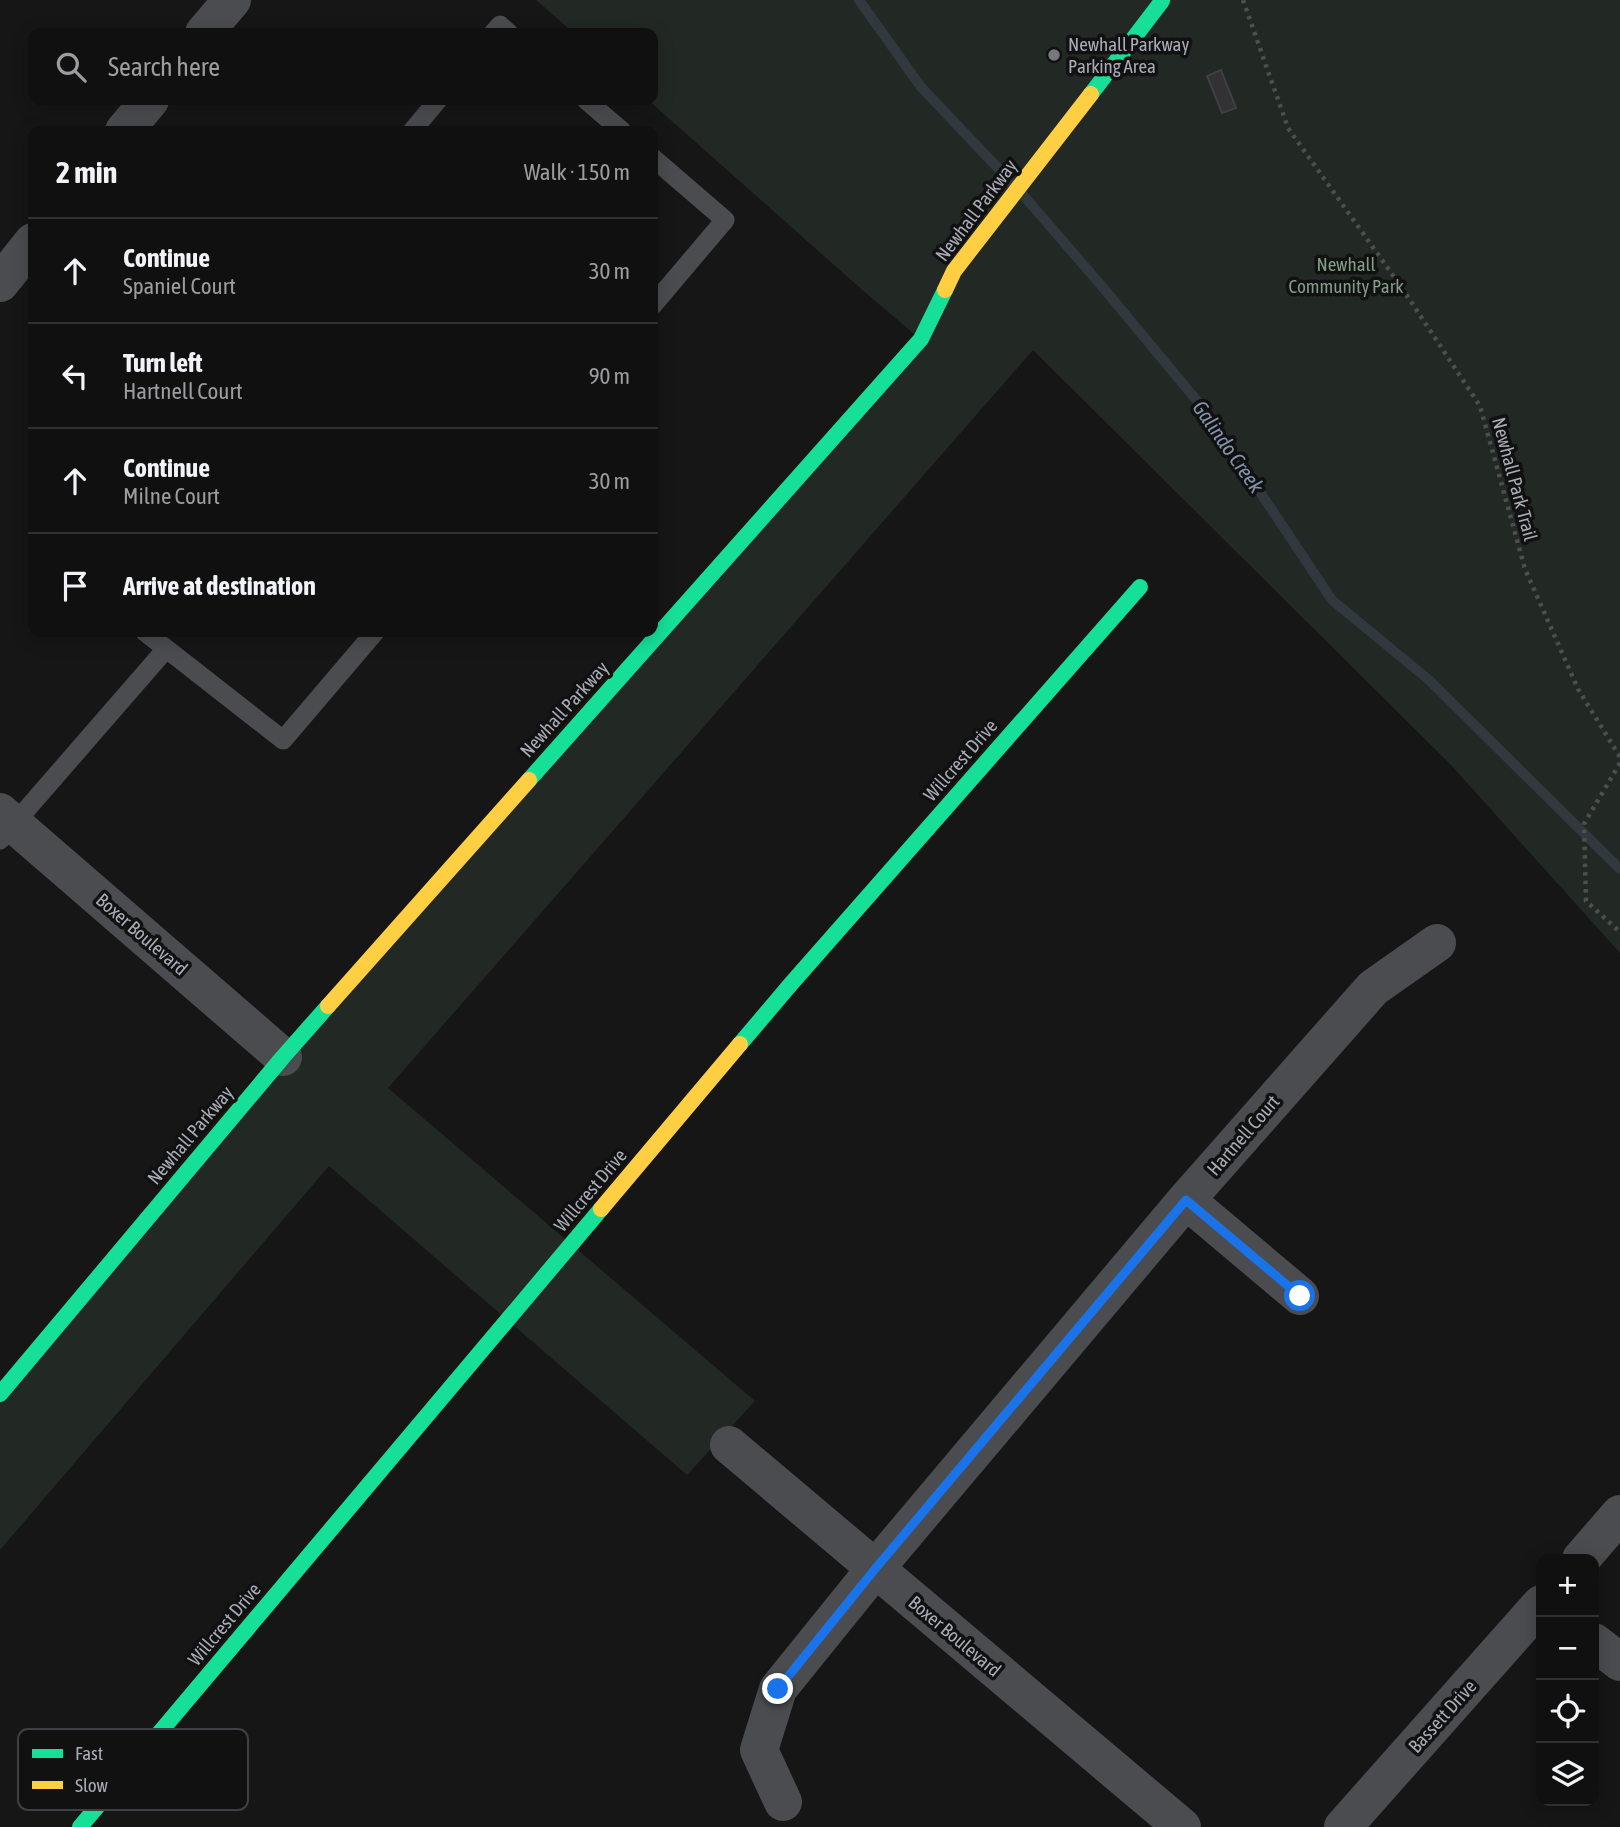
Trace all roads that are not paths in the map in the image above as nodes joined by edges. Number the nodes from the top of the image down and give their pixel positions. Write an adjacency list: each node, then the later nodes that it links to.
1 (232, 0): 3 (street)
2 (1162, 1): 15 (street, Newhall Parkway)
3 (208, 28)
4 (146, 105): 7 (street)
5 (434, 105): 8 (lane)
6 (592, 105): 9 (lane)
7 (128, 126)
8 (416, 126)
9 (616, 126)
10 (658, 162): 13 (lane)
11 (28, 248): 12 (street)
12 (0, 283)
13 (658, 299)
14 (1140, 587): 33 (street, Willcrest Drive)
15 (658, 635)
16 (151, 637): 19 (lane)
17 (371, 637): 19 (lane)
18 (656, 637): 22 (street, Newhall Parkway)
19 (166, 649): 20 (lane)
20 (5, 825): 22 (street, Boxer Boulevard)
21 (1437, 943): 23 (street, Hartnell Court)
22 (283, 1056): 25 (street, Newhall Parkway)
23 (1186, 1200): 24 (street); 29 (street, Hartnell Court)
24 (1300, 1296)
25 (0, 1394)
26 (729, 1445): 29 (street, Boxer Boulevard)
27 (1620, 1514): 28 (street)
28 (1585, 1554)
29 (875, 1569): 34 (street, Hartnell Court); 37 (street, Boxer Boulevard)
30 (1536, 1610): 38 (street, Bassett Drive)
31 (1599, 1647): 32 (street)
32 (1620, 1662)
33 (163, 1729)
34 (783, 1802)
35 (94, 1810): 36 (street, Willcrest Drive)
36 (80, 1827)
37 (1182, 1827)
38 (1343, 1827)

